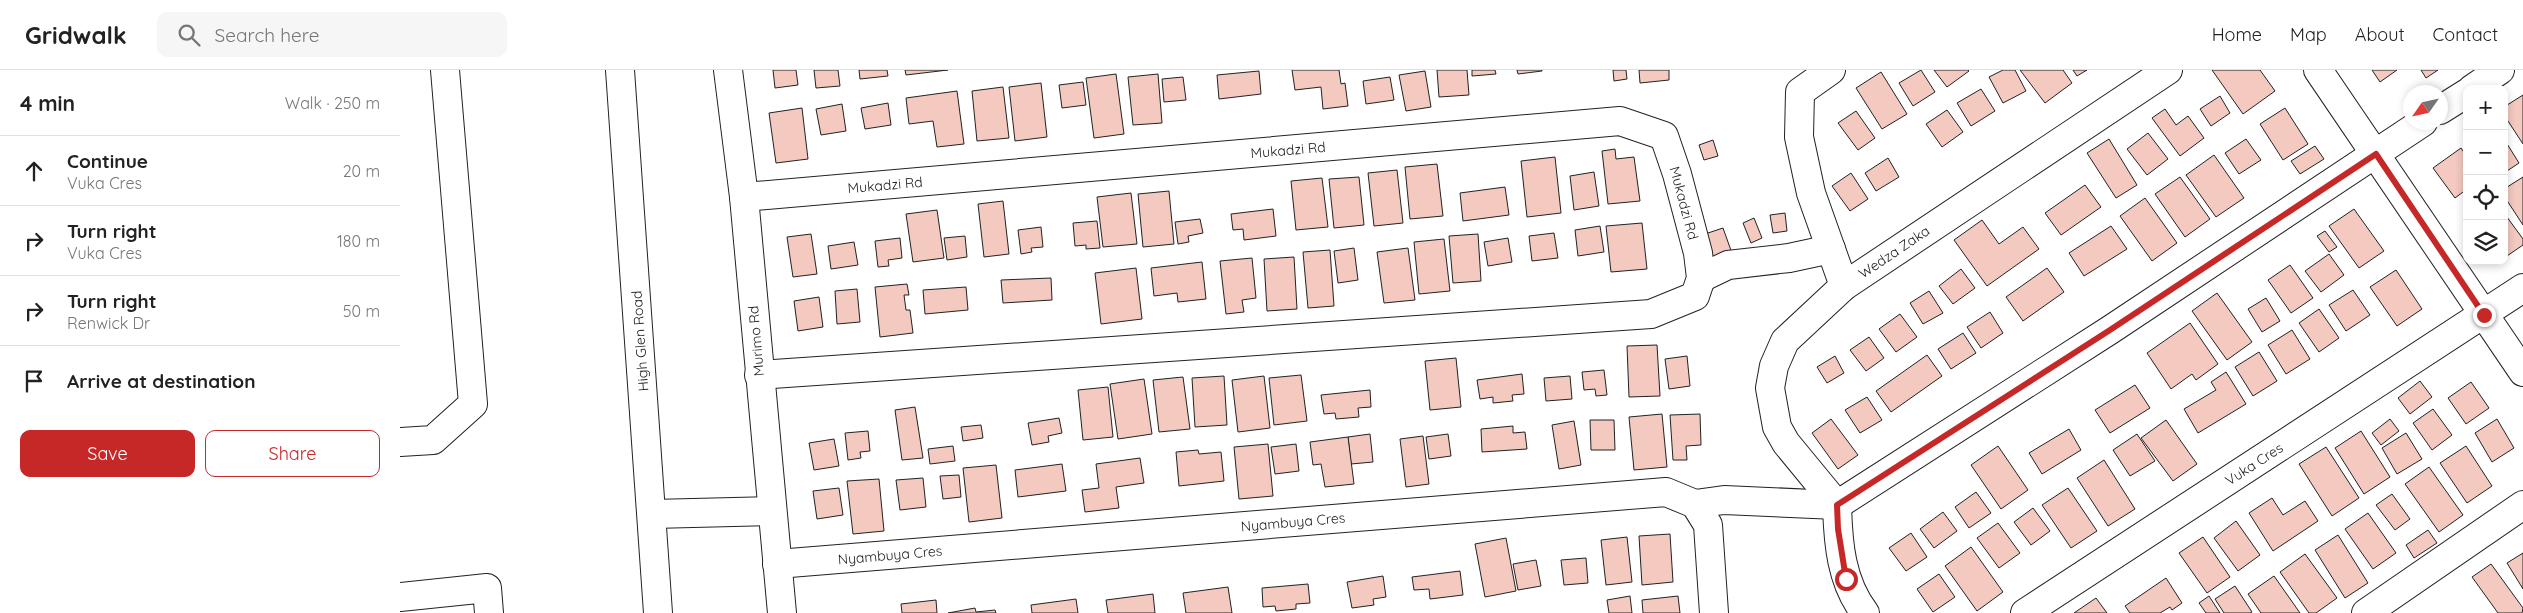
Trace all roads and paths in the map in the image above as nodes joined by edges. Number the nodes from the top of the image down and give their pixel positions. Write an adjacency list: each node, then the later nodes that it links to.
1 (444, 70): 21 (street)
2 (620, 70): 26 (street, High Glen Road)
3 (728, 70): 13 (street, Murimo Rd)
4 (1832, 70): 14 (street)
5 (2168, 70): 15 (street, Wedza Zaka)
6 (2318, 70): 12 (street)
7 (2500, 70): 8 (street)
8 (2478, 85)
9 (2463, 96): 10 (street)
10 (2448, 105)
11 (2411, 130): 12 (street)
12 (2376, 154): 18 (street); 24 (street)
13 (744, 197): 16 (street, Mukadzi Rd); 20 (street, Murimo Rd)
14 (1831, 249): 15 (street); 16 (street)
15 (1844, 286): 24 (street, Wedza Zaka)
16 (1698, 287): 20 (street)
17 (2523, 288): 18 (street, Vuka Cres)
18 (2484, 315): 19 (street); 34 (street, Vuka Cres)
19 (2523, 372)
20 (759, 374): 25 (street, Murimo Rd)
21 (400, 442)
22 (1695, 504): 24 (street); 27 (street, Nyambuya Cres); 32 (street)
23 (2523, 504): 35 (street)
24 (1837, 505): 33 (street)
25 (772, 511): 26 (street); 27 (street, Murimo Rd)
26 (652, 514): 30 (street, High Glen Road)
27 (777, 564): 31 (street, Murimo Rd)
28 (400, 597): 29 (street)
29 (489, 613)
30 (658, 613)
31 (782, 613)
32 (1714, 613)
33 (1865, 613)
34 (2025, 613)
35 (2366, 613)

